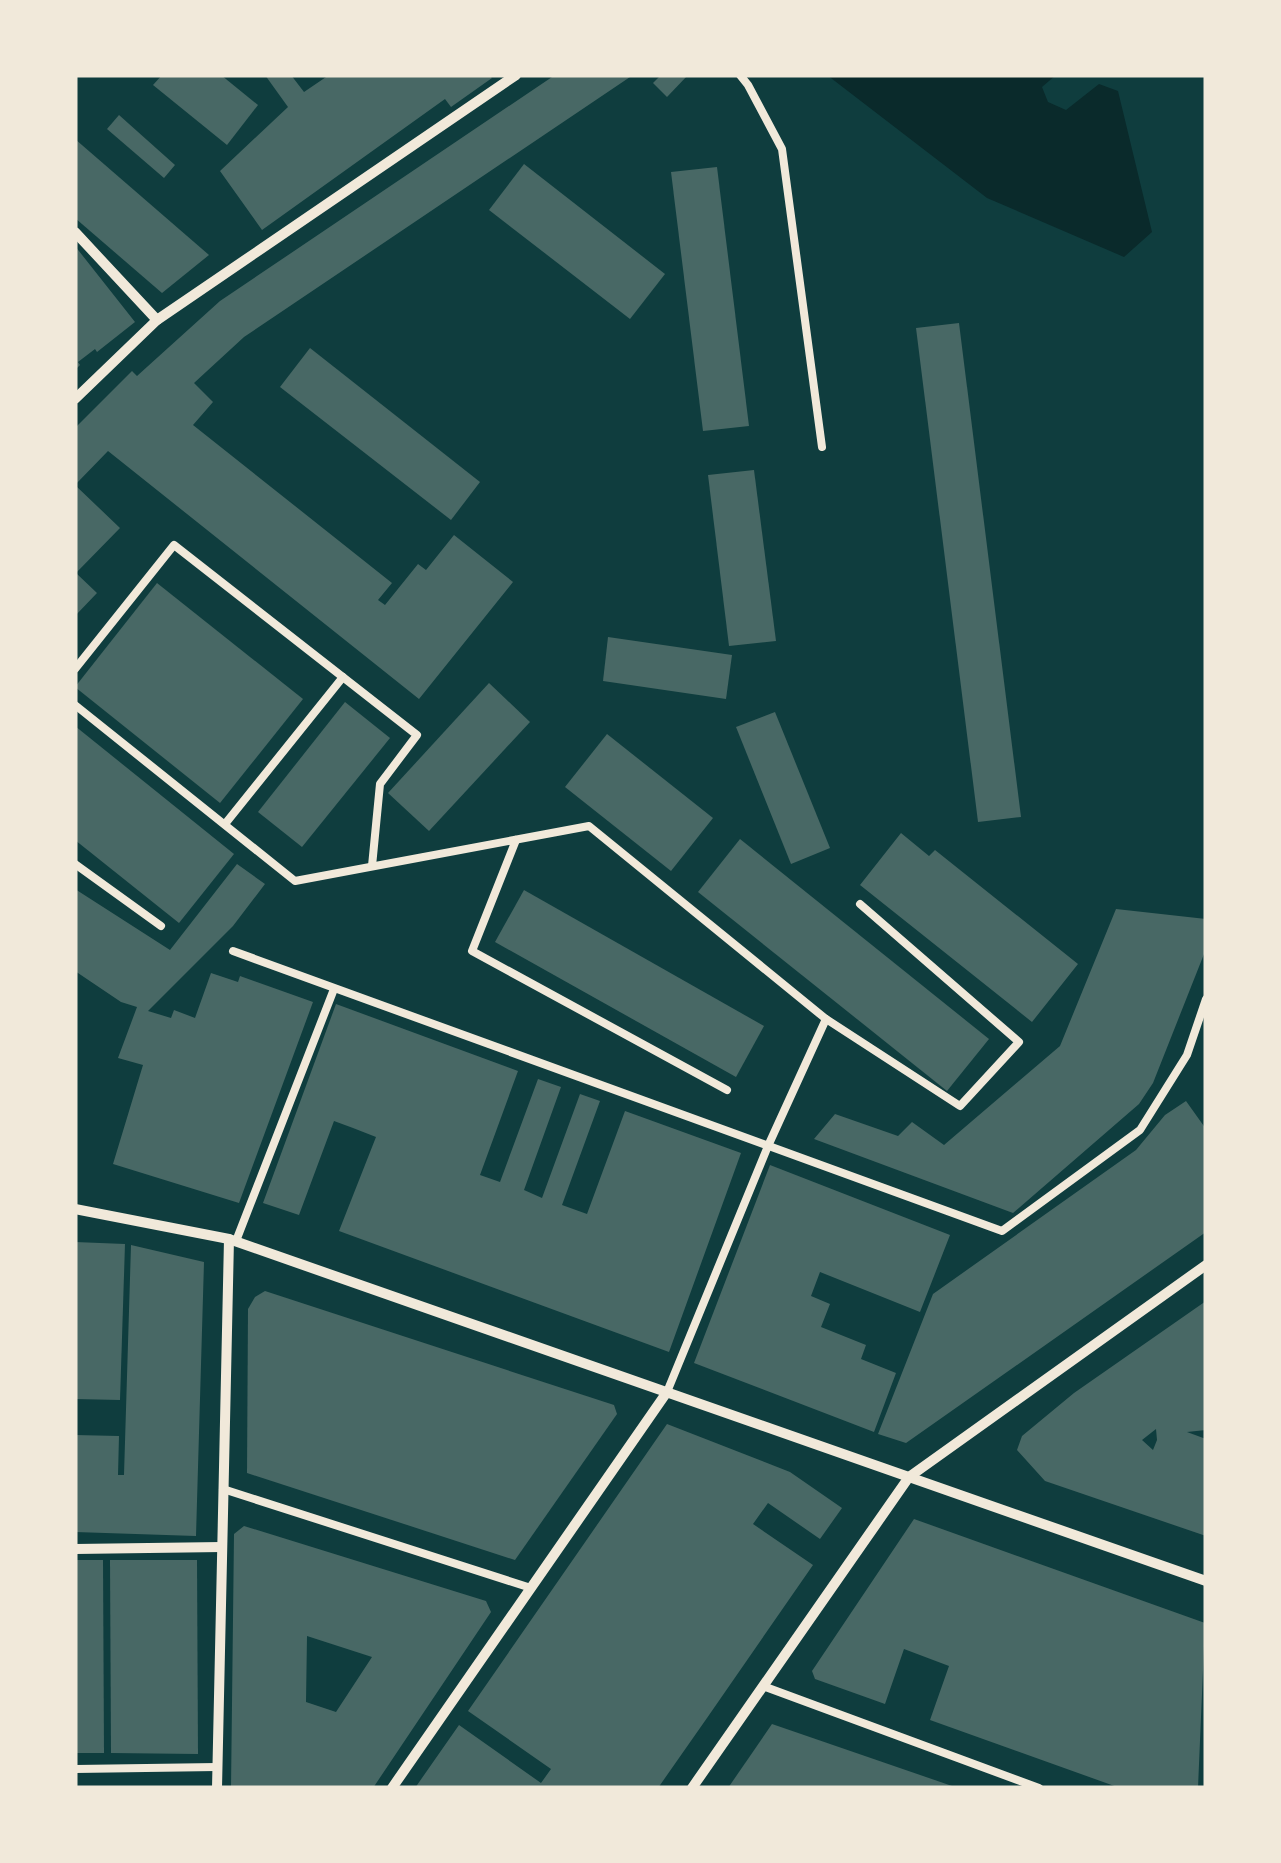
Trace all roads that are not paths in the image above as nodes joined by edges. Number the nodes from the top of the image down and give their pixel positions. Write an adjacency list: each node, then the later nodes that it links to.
1 (516, 75): 4 (street)
2 (740, 75): 6 (lane)
3 (75, 232): 4 (street)
4 (157, 320): 5 (street)
5 (75, 399)
6 (822, 446)
7 (75, 669): 8 (lane)
8 (342, 677): 10 (lane); 13 (lane)
9 (75, 704): 10 (lane)
10 (225, 824): 13 (lane)
11 (516, 840): 13 (lane); 19 (lane); 20 (lane)
12 (75, 864): 15 (lane)
13 (372, 866)
14 (860, 904): 19 (lane)
15 (161, 926)
16 (233, 952): 17 (lane)
17 (334, 989): 21 (lane); 23 (lane)
18 (1206, 999): 21 (lane)
19 (826, 1019): 21 (lane)
20 (727, 1090)
21 (768, 1146): 25 (lane)
22 (75, 1209): 23 (street)
23 (233, 1240): 25 (street); 27 (street)
24 (1206, 1264): 26 (street)
25 (667, 1392): 26 (street); 31 (street)
26 (909, 1477): 30 (street); 32 (street)
27 (223, 1489): 28 (street); 31 (lane)
28 (222, 1547): 29 (street); 33 (street)
29 (75, 1550)
30 (1206, 1581)
31 (531, 1588): 36 (street)
32 (763, 1686): 37 (street); 38 (lane)
33 (217, 1767): 34 (lane); 35 (street)
34 (75, 1769)
35 (217, 1788)
36 (392, 1788)
37 (692, 1788)
38 (1040, 1788)

